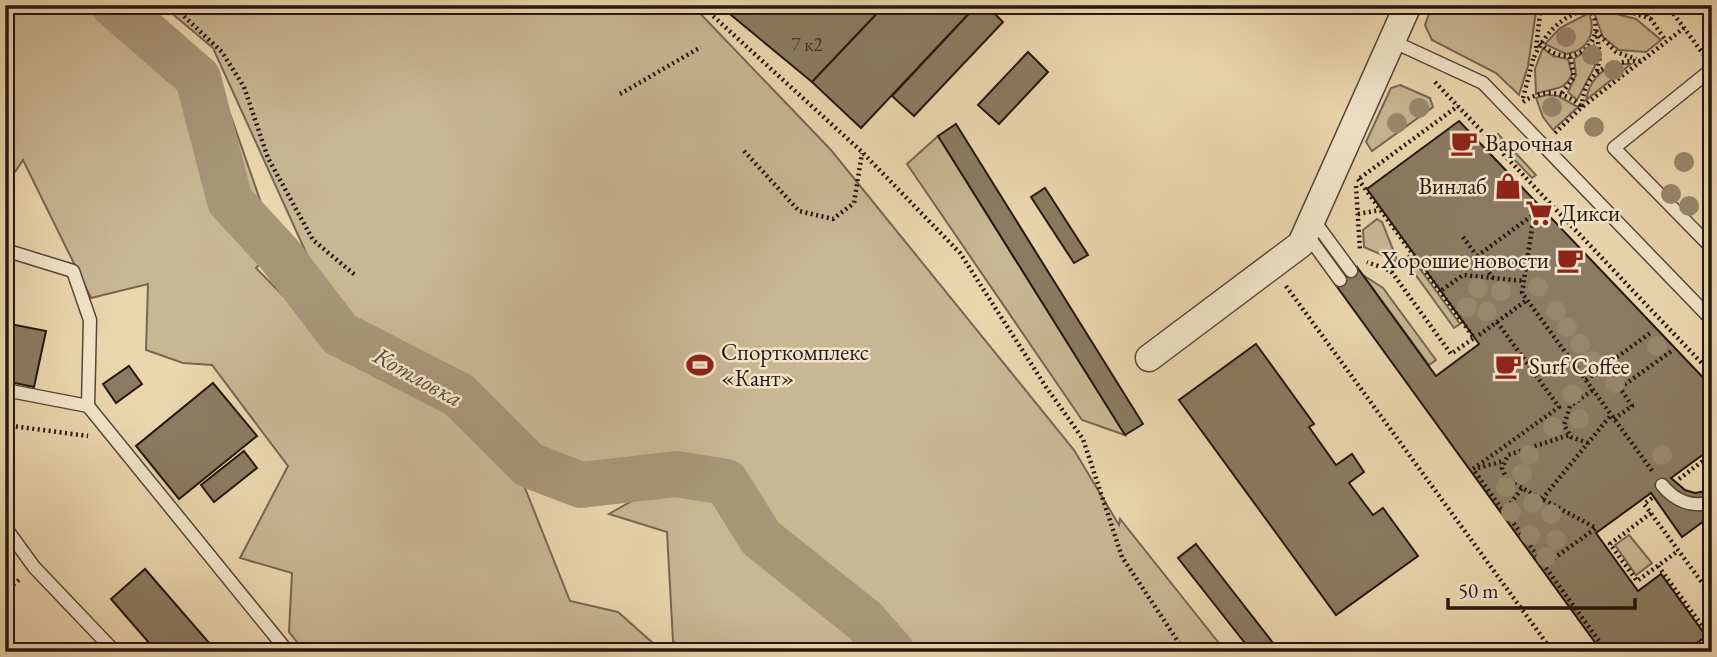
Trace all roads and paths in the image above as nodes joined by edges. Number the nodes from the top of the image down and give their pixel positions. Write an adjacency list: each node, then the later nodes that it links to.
1 (172, 5): 43 (path)
2 (701, 5): 29 (path)
3 (1408, 5): 13 (street)
4 (1541, 5): 18 (path)
5 (1623, 5): 9 (path)
6 (1641, 5): 10 (path)
7 (1667, 5): 11 (path)
8 (1589, 7): 9 (path); 12 (path); 15 (path)
9 (1631, 10): 10 (path)
10 (1651, 19): 14 (path)
11 (1684, 27): 14 (path); 20 (path)
12 (1595, 30): 17 (path); 19 (path); 21 (path)
13 (1392, 41): 27 (lane); 34 (street)
14 (1667, 41): 19 (path)
15 (1540, 43): 17 (path); 18 (path)
16 (701, 47): 23 (path)
17 (1570, 56): 24 (path)
18 (1534, 57): 24 (path)
19 (1641, 61): 21 (path); 26 (path)
20 (1712, 67): 36 (lane)
21 (1596, 72): 26 (path)
22 (1432, 78): 25 (path)
23 (620, 93)
24 (1561, 94): 26 (path)
25 (1458, 106): 31 (path); 55 (path)
26 (1582, 107): 27 (path)
27 (1542, 145): 49 (lane)
28 (744, 151): 29 (path)
29 (862, 152): 80 (path)
30 (1355, 171): 31 (path)
31 (1357, 180): 32 (path); 33 (path)
32 (1380, 210): 33 (path); 38 (path)
33 (1358, 214): 40 (path)
34 (1309, 225): 41 (street); 42 (lane); 45 (lane)
35 (1463, 237): 39 (path)
36 (1712, 248)
37 (5, 250): 59 (lane)
38 (1413, 255): 38 (path)
39 (1477, 256): 44 (path); 46 (path)
40 (1361, 260)
41 (1272, 265): 54 (street); 81 (path)
42 (1351, 271)
43 (355, 275)
44 (1493, 278): 46 (path); 47 (path)
45 (1340, 280)
46 (1524, 281): 48 (path)
47 (1442, 290)
48 (1527, 300): 50 (path); 56 (path)
49 (1712, 320)
50 (1497, 322): 52 (path); 66 (path)
51 (1650, 333): 56 (path)
52 (1479, 335)
53 (1673, 350): 60 (path)
54 (1149, 358)
55 (1712, 374)
56 (1586, 380): 58 (path)
57 (5, 390): 59 (lane)
58 (1593, 390): 60 (path); 62 (path)
59 (88, 406): 63 (lane)
60 (1612, 417): 64 (path); 67 (path)
61 (5, 425): 63 (path)
62 (1569, 435): 64 (path); 65 (path)
63 (115, 439): 79 (lane)
64 (1588, 443): 69 (path)
65 (1504, 461): 66 (path); 68 (path)
66 (1474, 469): 68 (path)
67 (1662, 485): 70 (lane)
68 (1522, 488): 69 (path)
69 (1542, 499): 74 (path)
70 (1712, 502)
71 (1503, 509): 82 (path)
72 (5, 527): 78 (lane)
73 (1678, 551): 75 (path); 75 (path); 76 (path)
74 (1549, 562)
75 (1658, 565): 77 (path)
76 (1712, 596)
77 (1712, 640): 83 (path)
78 (115, 652)
79 (288, 652)
80 (1185, 652)
81 (1553, 652)
82 (1607, 652)
83 (1696, 652)

